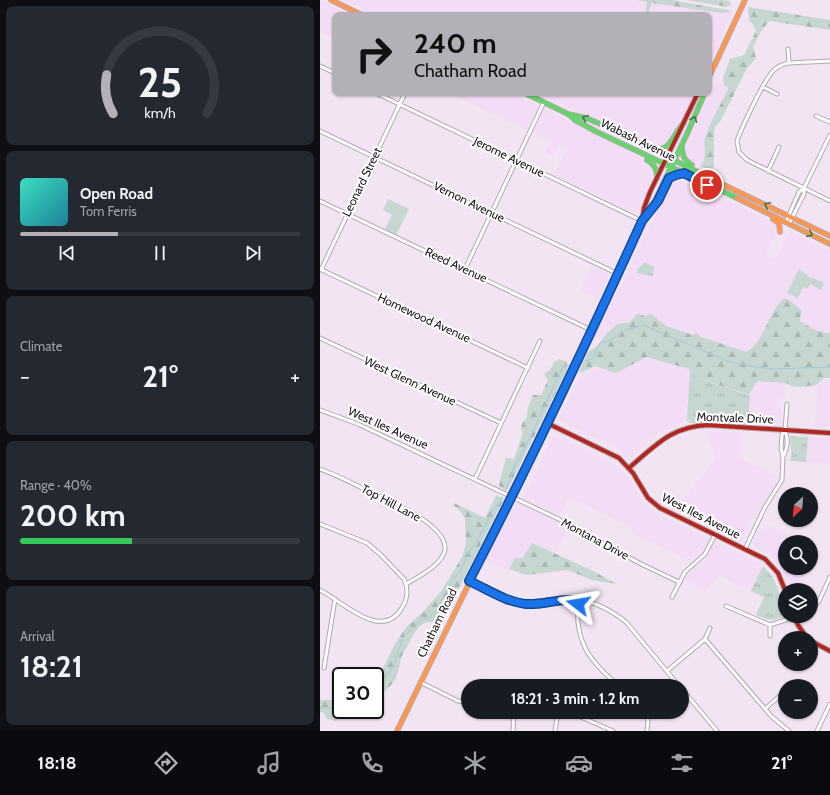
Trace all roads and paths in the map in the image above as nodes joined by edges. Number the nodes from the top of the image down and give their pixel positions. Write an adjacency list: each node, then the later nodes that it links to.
1 (331, 0): 3 (main road)
2 (745, 0): 8 (main road)
3 (356, 12)
4 (788, 49): 6 (street)
5 (830, 61): 6 (street)
6 (789, 63): 10 (street)
7 (320, 66): 9 (street)
8 (712, 71)
9 (332, 72)
10 (763, 87): 11 (street); 35 (street)
11 (777, 94)
12 (383, 96): 18 (street, Jerome Avenue)
13 (404, 96): 18 (street, Leonard Street)
14 (531, 96): 17 (main road, Wabash Avenue)
15 (697, 96): 21 (main road, Chatham Road)
16 (702, 96): 25 (main road, Chatham Road, one-way to 16)
17 (544, 102): 19 (main road, Wabash Avenue); 31 (street)
18 (400, 104): 30 (street, Leonard Street); 31 (street, Jerome Avenue)
19 (568, 114): 27 (main road, Wabash Avenue, one-way to 19); 28 (main road, Wabash Avenue)
20 (816, 116): 22 (street)
21 (684, 122): 27 (main road); 29 (main road, Chatham Road)
22 (830, 122)
23 (320, 131): 30 (street, Vernon Avenue)
24 (830, 135): 38 (street)
25 (682, 144): 32 (main road, Chatham Road); 39 (main road)
26 (779, 146): 35 (street)
27 (653, 149): 29 (main road, Wabash Avenue)
28 (633, 150): 33 (main road, Wabash Avenue); 37 (main road)
29 (668, 156): 32 (main road, Wabash Avenue); 33 (main road, Chatham Road)
30 (375, 157): 44 (street, Vernon Avenue); 45 (street, Leonard Street)
31 (516, 160): 44 (street); 48 (street, Jerome Avenue)
32 (675, 160): 34 (main road, Chatham Road); 39 (main road, Wabash Avenue)
33 (664, 164): 34 (main road, Wabash Avenue); 37 (main road, Chatham Road)
34 (671, 167): 36 (main road, Wabash Avenue); 43 (main road, Chatham Road)
35 (768, 171): 38 (street)
36 (684, 173): 42 (main road, Wabash Avenue); 43 (main road)
37 (657, 178): 48 (main road, Chatham Road)
38 (804, 188): 41 (street); 46 (street); 47 (street)
39 (740, 192): 46 (main road, Wabash Avenue, one-way to 39)
40 (320, 201): 45 (street, Reed Avenue)
41 (830, 201)
42 (748, 203): 49 (main road, Wabash Avenue); 50 (main road)
43 (651, 210): 48 (main road, Chatham Road)
44 (492, 212): 53 (street); 55 (street, Vernon Avenue)
45 (347, 214): 53 (street, Reed Avenue); 54 (street, Leonard Street)
46 (788, 216): 47 (main road, Wabash Avenue); 49 (street)
47 (792, 218): 49 (street); 51 (main road, Wabash Avenue)
48 (642, 221): 55 (main road, Chatham Road)
49 (788, 223): 52 (main road, Wabash Avenue, one-way to 52)
50 (780, 232)
51 (830, 236)
52 (830, 244)
53 (464, 269): 56 (street, Reed Avenue)
54 (320, 270): 59 (street, Homewood Avenue)
55 (618, 274): 56 (main road, Chatham Road)
56 (591, 330): 63 (main road, Chatham Road)
57 (320, 338): 62 (street, West Glenn Avenue)
58 (540, 341): 59 (street)
59 (528, 368): 62 (street)
60 (786, 404): 64 (street)
61 (320, 410): 68 (street, West Iles Avenue)
62 (501, 423): 68 (street)
63 (547, 423): 66 (main road, West Iles Avenue); 69 (main road, Chatham Road)
64 (785, 430): 65 (main road, Montvale Drive); 66 (main road, Montvale Drive); 72 (street)
65 (830, 433)
66 (629, 468): 71 (main road, West Iles Avenue)
67 (320, 469): 77 (street, Top Hill Lane)
68 (475, 479): 69 (street, West Iles Avenue)
69 (512, 497): 74 (main road, Chatham Road); 75 (street, Montana Drive)
70 (320, 524): 77 (street)
71 (715, 535): 72 (main road, West Iles Avenue); 75 (street)
72 (745, 549): 76 (main road, West Iles Avenue)
73 (830, 578): 82 (street)
74 (469, 581): 81 (street); 95 (main road, Chatham Road)
75 (679, 582): 79 (street)
76 (782, 583)
77 (406, 584): 80 (street)
78 (320, 590): 80 (street)
79 (672, 597)
80 (335, 599): 91 (street)
81 (578, 600): 92 (street); 93 (street)
82 (818, 602)
83 (726, 606): 85 (street)
84 (778, 622): 85 (street)
85 (770, 625): 87 (street)
86 (710, 628): 88 (street)
87 (770, 636)
88 (705, 639): 92 (street); 100 (street)
89 (818, 645): 90 (main road)
90 (830, 651)
91 (324, 668)
92 (667, 671): 94 (street)
93 (611, 679)
94 (673, 679)
95 (420, 682): 98 (street); 105 (main road, Chatham Road)
96 (689, 697): 110 (street)
97 (778, 697): 100 (street)
98 (461, 702)
99 (830, 704): 112 (street)
100 (765, 709): 111 (street)
101 (514, 719): 106 (street)
102 (557, 719): 107 (street)
103 (586, 719): 108 (street)
104 (648, 719): 109 (street)
105 (397, 731)
106 (513, 731)
107 (555, 731)
108 (613, 731)
109 (647, 731)
110 (717, 731)
111 (789, 731)
112 (817, 731)

